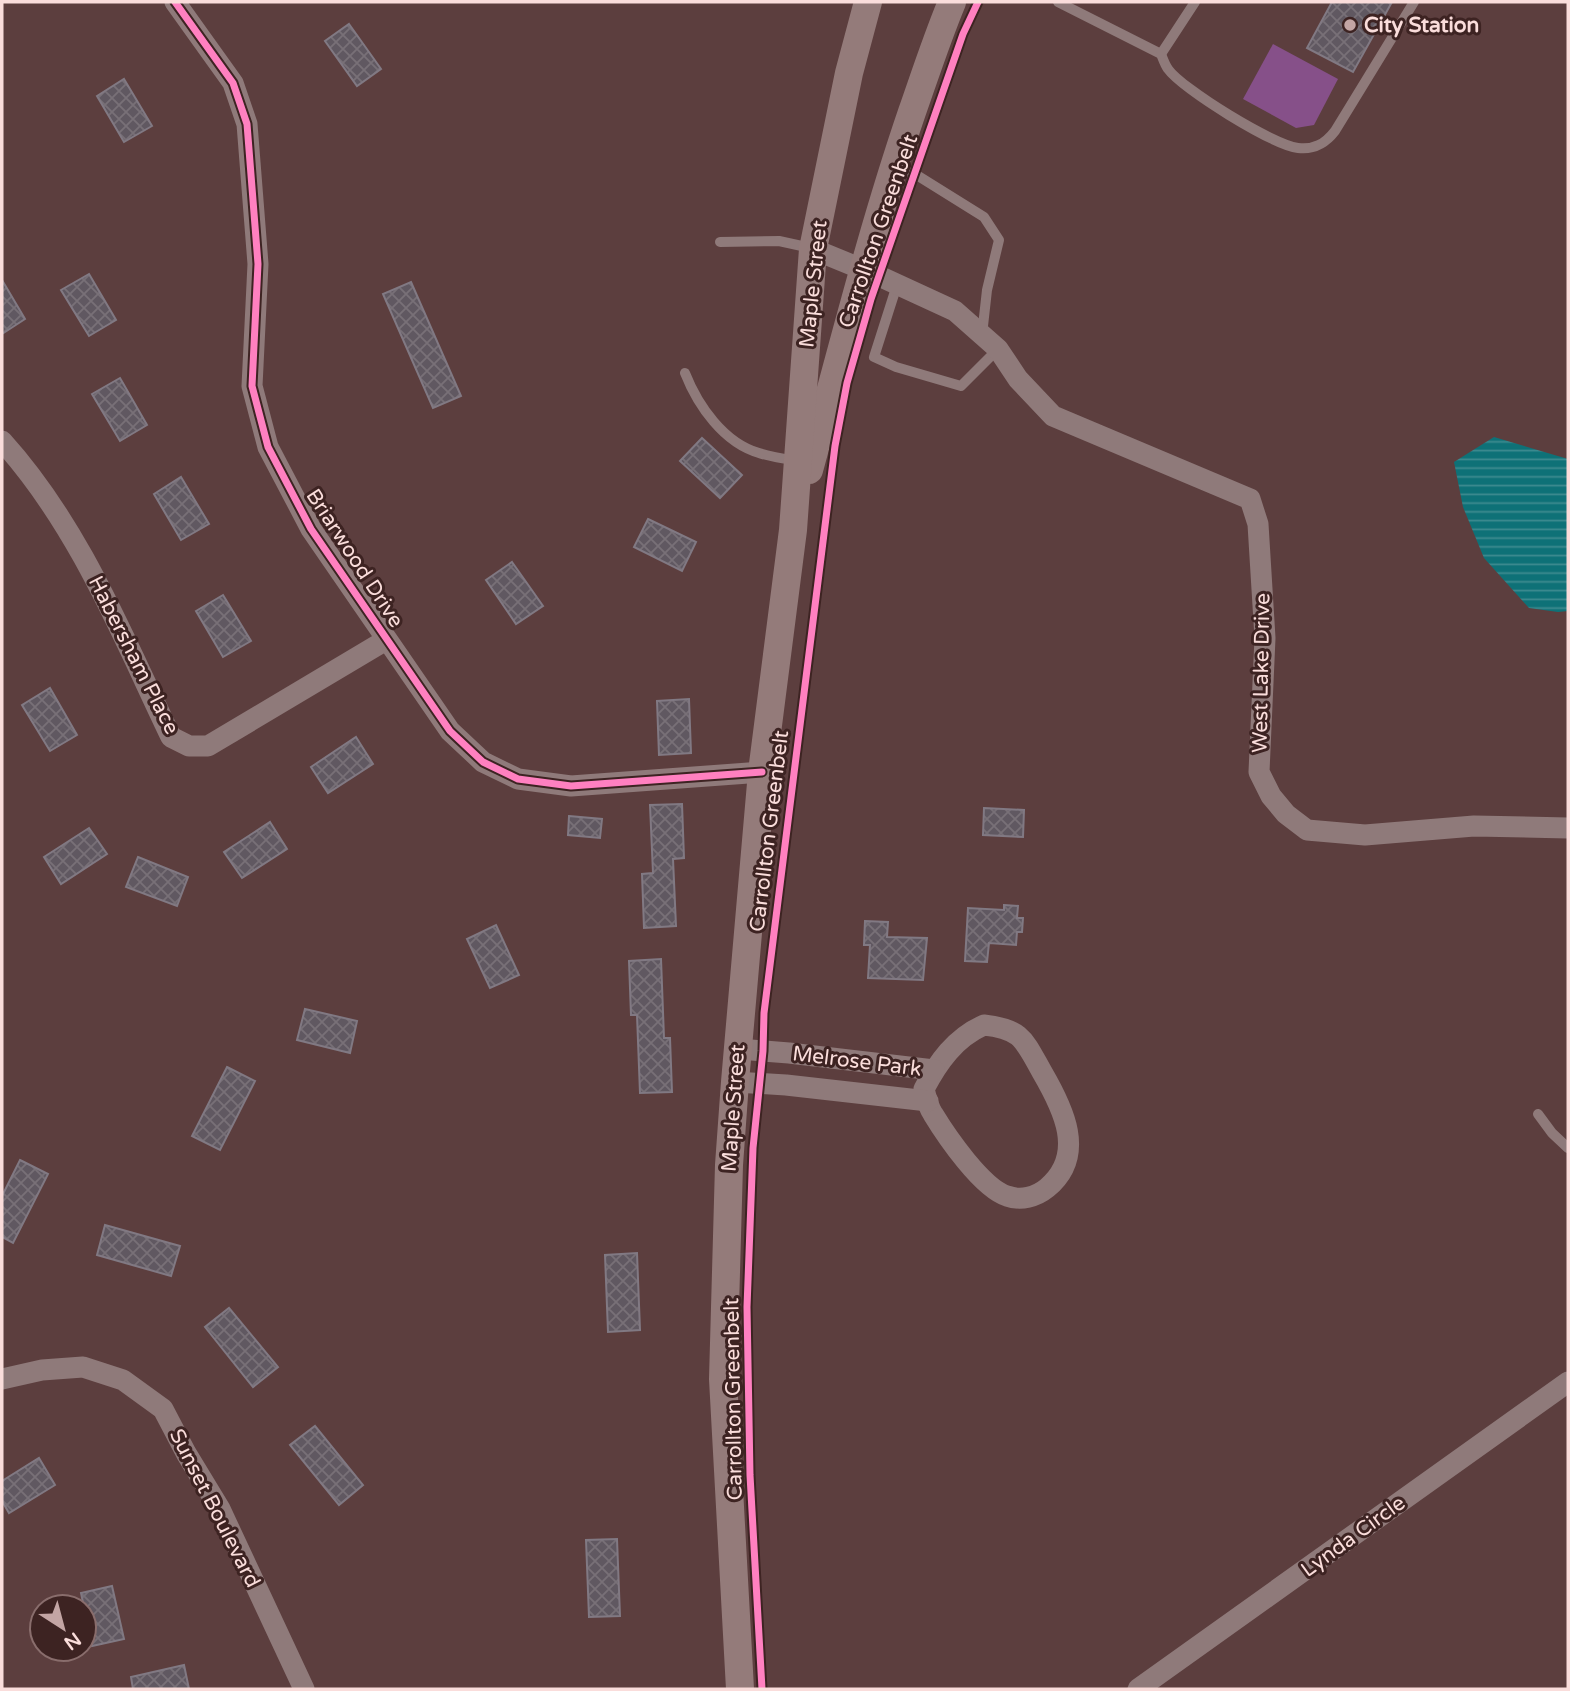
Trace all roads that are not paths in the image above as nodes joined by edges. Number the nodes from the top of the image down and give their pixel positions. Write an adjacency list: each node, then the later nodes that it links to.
1 (175, 2): 20 (street, Briarwood Drive)
2 (868, 2): 12 (main road, Maple Street)
3 (952, 2): 8 (main road, Maple Street)
4 (968, 2): 8 (lane)
5 (1058, 2): 9 (lane)
6 (1195, 2): 9 (lane)
7 (1414, 2): 9 (lane)
8 (941, 27): 10 (main road, Maple Street)
9 (1161, 54)
10 (894, 167): 13 (main road, Maple Street); 15 (lane)
11 (720, 242): 12 (lane)
12 (813, 249): 13 (street, West Lake Drive); 18 (main road, Maple Street)
13 (863, 269): 14 (street, West Lake Drive); 19 (main road, Maple Street)
14 (897, 285): 15 (street, West Lake Drive); 15 (lane)
15 (990, 342): 22 (street, West Lake Drive)
16 (685, 373): 18 (lane)
17 (2, 441): 20 (street, Habersham Place)
18 (798, 461): 19 (main road, Maple Street)
19 (793, 530): 21 (main road, Maple Street)
20 (387, 639): 21 (street, Briarwood Drive)
21 (762, 772): 23 (main road, Maple Street)
22 (1568, 828)
23 (738, 1049): 24 (street, Melrose Park); 25 (main road, Maple Street)
24 (934, 1070): 26 (street); 26 (street)
25 (735, 1082): 26 (street, Melrose Park); 32 (main road, Maple Street)
26 (928, 1101)
27 (1538, 1114): 28 (lane)
28 (1568, 1148)
29 (2, 1379): 31 (street, Sunset Boulevard)
30 (1568, 1382): 33 (street, Lynda Circle)
31 (304, 1689)
32 (740, 1689)
33 (1139, 1689)

